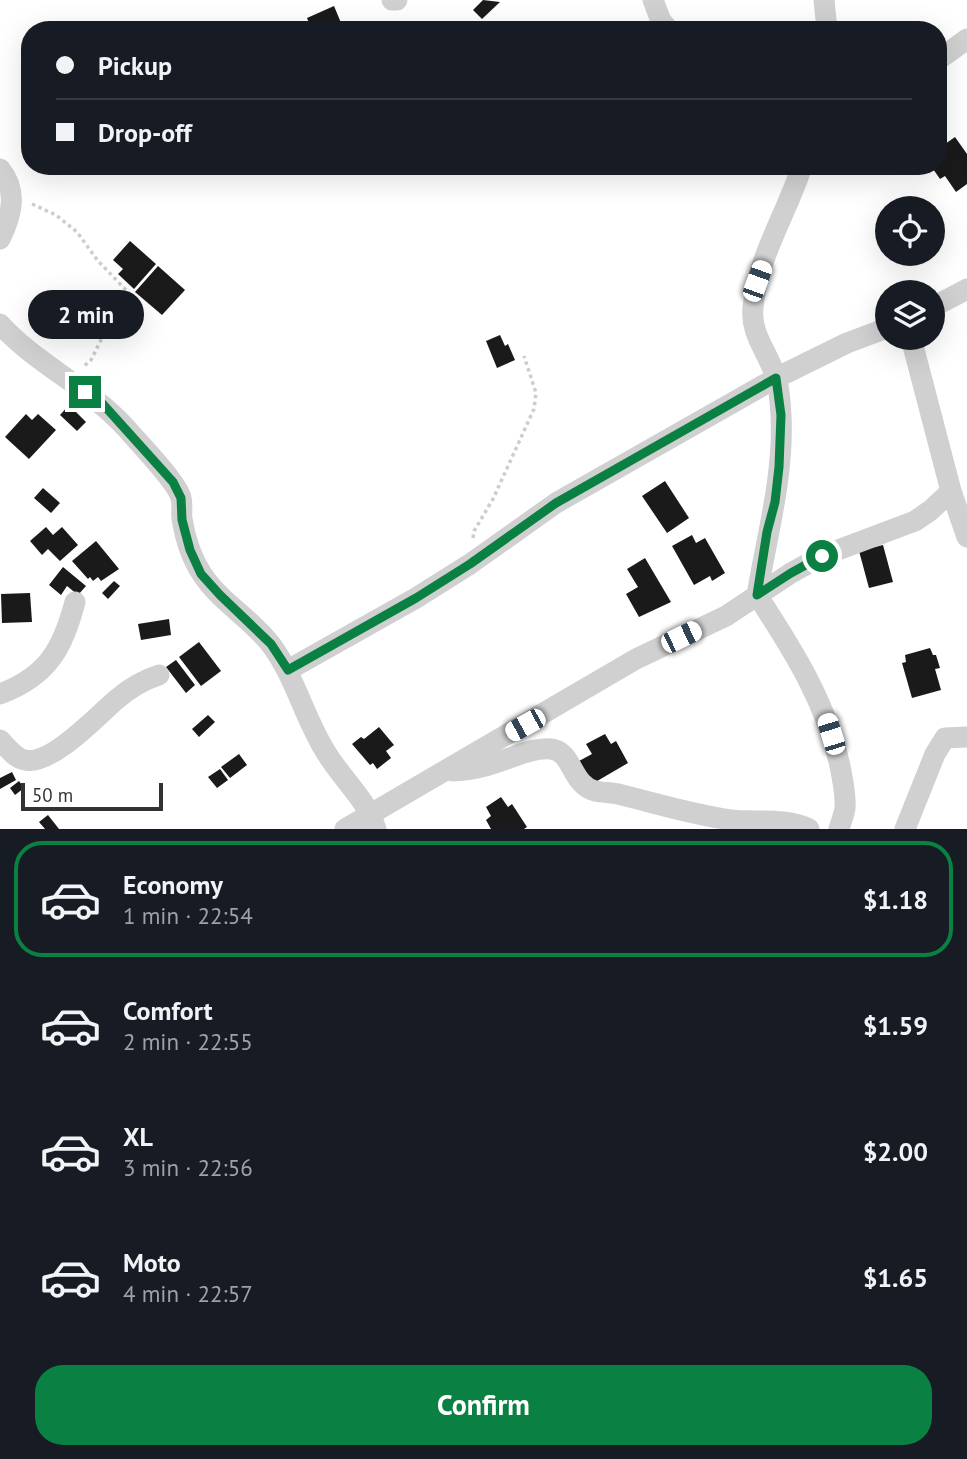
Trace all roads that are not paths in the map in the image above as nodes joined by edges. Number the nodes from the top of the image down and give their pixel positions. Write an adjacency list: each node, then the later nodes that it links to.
1 (653, 0): 3 (street)
2 (824, 0): 4 (street)
3 (661, 21)
4 (826, 21)
5 (967, 39): 6 (street)
6 (947, 53)
7 (0, 169): 9 (street)
8 (798, 175): 15 (street)
9 (0, 239)
10 (967, 289): 11 (street)
11 (945, 301)
12 (0, 324): 20 (street)
13 (875, 332): 15 (street)
14 (914, 350): 16 (street)
15 (776, 378): 18 (street); 20 (street)
16 (951, 491): 17 (street); 18 (street)
17 (967, 537)
18 (757, 595): 25 (street); 29 (street)
19 (75, 602): 22 (street)
20 (288, 670): 26 (street)
21 (159, 675): 24 (street)
22 (0, 694)
23 (967, 737): 30 (street)
24 (0, 740)
25 (441, 772): 26 (street); 28 (street)
26 (374, 822): 27 (street)
27 (345, 829)
28 (809, 829)
29 (839, 829)
30 (905, 829)

